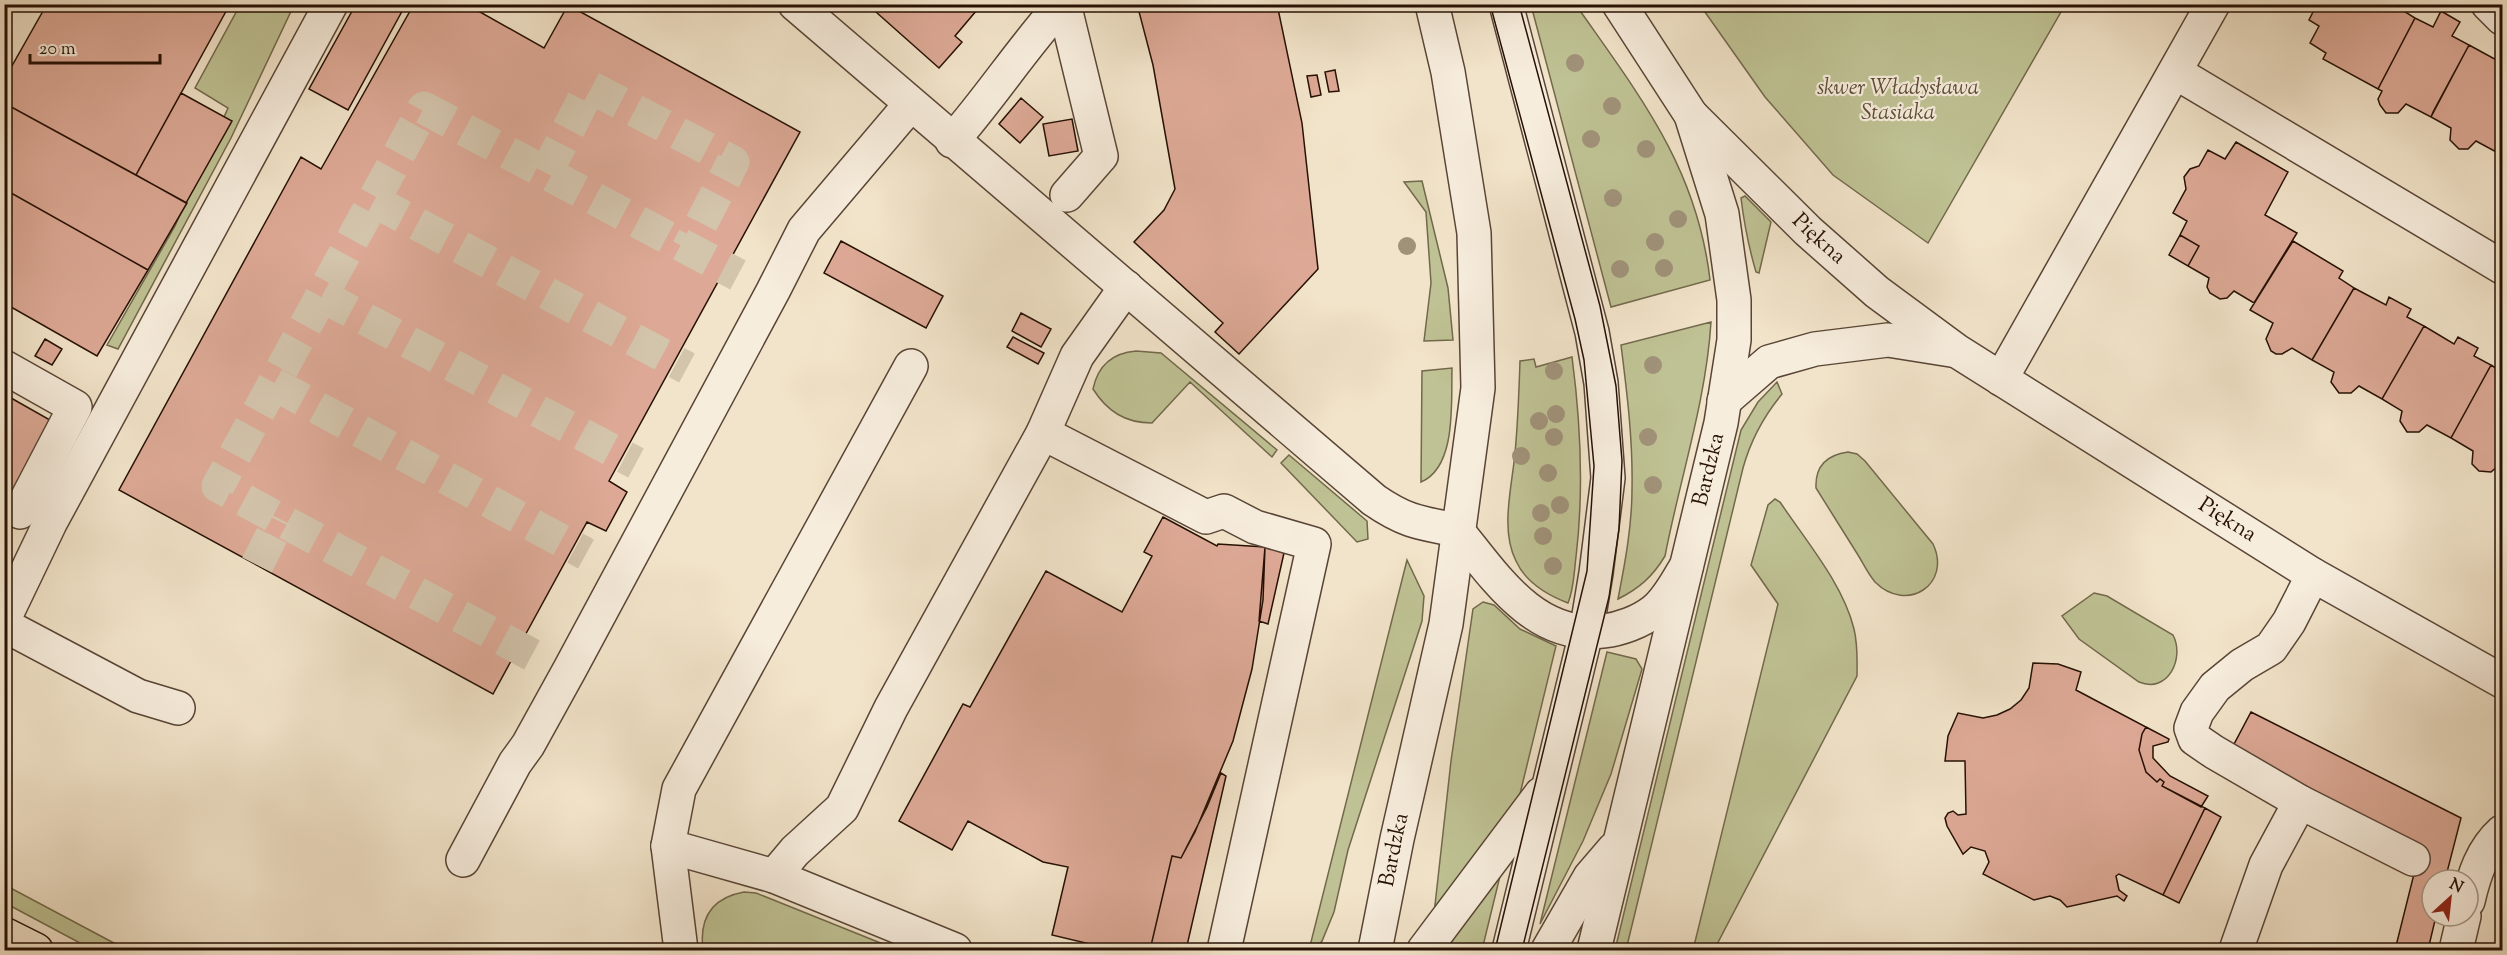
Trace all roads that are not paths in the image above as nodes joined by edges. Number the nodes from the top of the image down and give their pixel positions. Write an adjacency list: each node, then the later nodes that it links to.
1 (331, 4): 27 (street)
2 (795, 4): 11 (street)
3 (1063, 4): 13 (street); 14 (street)
4 (1432, 4): 24 (street, Bardzka)
5 (1506, 4): 29 (street)
6 (1619, 4): 12 (street, Bardzka)
7 (2213, 4): 10 (street)
8 (2488, 4): 9 (street)
9 (2502, 18)
10 (2175, 72): 15 (street); 20 (street)
11 (910, 105): 13 (street); 38 (street)
12 (1691, 115): 17 (street, Piękna); 21 (street, Bardzka)
13 (952, 141): 16 (street)
14 (1068, 195)
15 (2502, 267)
16 (1126, 287): 22 (street); 24 (street)
17 (1957, 351): 20 (street, Piękna); 21 (street, Piękna)
18 (910, 366): 36 (street)
19 (4, 367): 23 (street)
20 (2001, 379): 26 (street, Piękna)
21 (1724, 401): 25 (street, Bardzka)
22 (1043, 433): 40 (street); 46 (street)
23 (20, 512)
24 (1457, 530): 29 (street); 47 (street, Bardzka)
25 (1686, 567): 29 (street); 35 (street, Bardzka)
26 (2313, 576): 30 (street, Piękna); 33 (street)
27 (4, 619)
28 (4, 625): 31 (street)
29 (1586, 633): 32 (street)
30 (2502, 681)
31 (178, 708)
32 (1551, 781): 48 (street); 49 (street)
33 (2300, 802): 37 (street); 52 (street)
34 (2502, 832): 39 (street)
35 (1621, 840): 50 (street); 51 (street, Bardzka)
36 (668, 846): 40 (street); 44 (street)
37 (2413, 859)
38 (463, 860)
39 (2477, 868)
40 (774, 876): 45 (street)
41 (2461, 928): 53 (street)
42 (4, 934): 43 (main road)
43 (36, 951)
44 (681, 951)
45 (955, 951)
46 (1224, 951)
47 (1375, 951)
48 (1424, 951)
49 (1509, 951)
50 (1548, 951)
51 (1594, 951)
52 (2236, 951)
53 (2456, 951)

